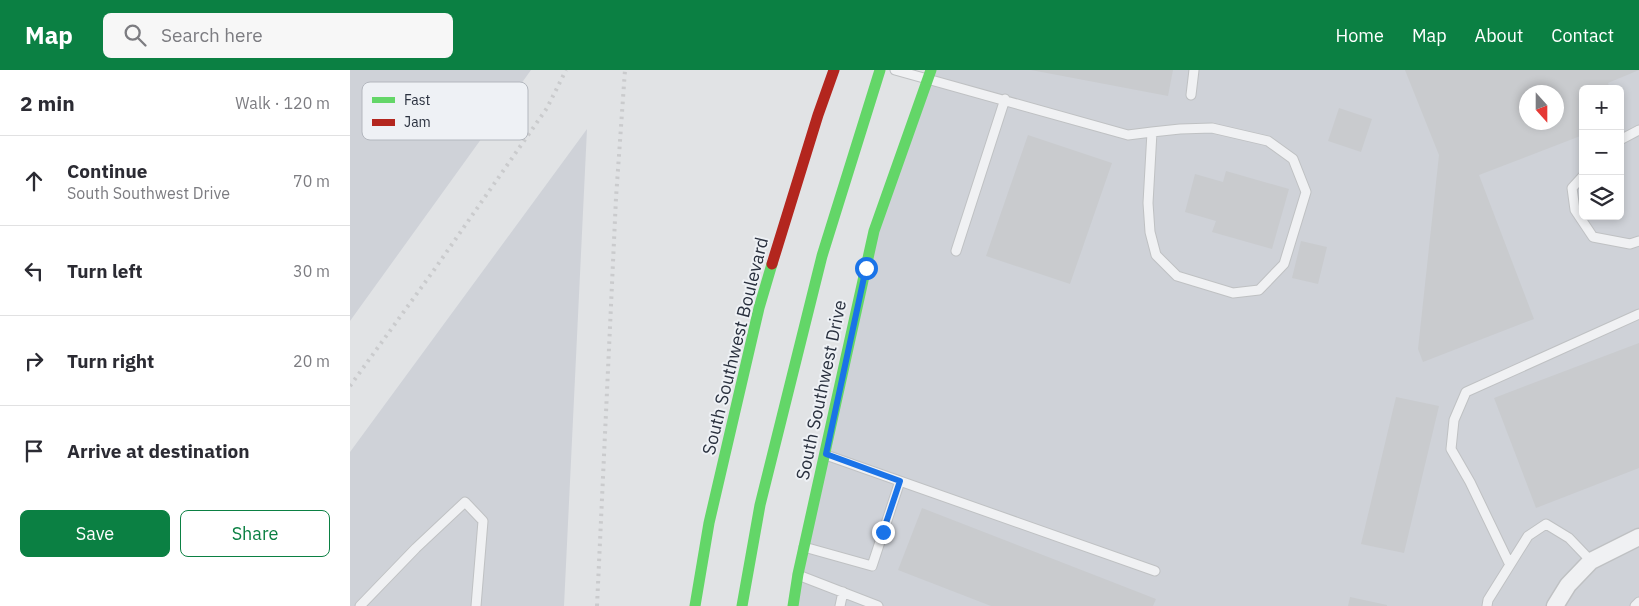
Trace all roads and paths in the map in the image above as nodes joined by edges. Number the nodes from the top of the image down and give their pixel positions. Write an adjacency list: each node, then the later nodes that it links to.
1 (834, 70): 29 (main road, South Southwest Boulevard)
2 (880, 70): 30 (main road)
3 (895, 70): 5 (lane)
4 (1194, 70): 6 (lane)
5 (930, 75): 7 (lane); 17 (main road, South Southwest Drive)
6 (1191, 95)
7 (1004, 99): 9 (lane); 15 (lane)
8 (1639, 130): 10 (lane)
9 (1152, 132): 9 (lane)
10 (1624, 138)
11 (1579, 180): 12 (lane)
12 (1579, 216)
13 (1582, 220): 14 (lane)
14 (1639, 241)
15 (956, 251)
16 (1639, 314): 22 (lane)
17 (826, 454): 18 (lane); 20 (main road, South Southwest Drive)
18 (900, 481): 20 (lane); 23 (lane)
19 (1639, 537): 21 (street)
20 (804, 547): 24 (main road, South Southwest Drive)
21 (1591, 561): 22 (lane); 35 (street)
22 (1510, 566): 34 (lane)
23 (1155, 572)
24 (798, 574): 25 (lane); 31 (main road, South Southwest Drive)
25 (842, 592): 32 (lane); 33 (lane)
26 (1639, 602): 36 (lane)
27 (360, 606): 28 (lane)
28 (476, 606)
29 (695, 606)
30 (742, 606)
31 (793, 606)
32 (840, 606)
33 (878, 606)
34 (1487, 606)
35 (1555, 606)
36 (1634, 606)

